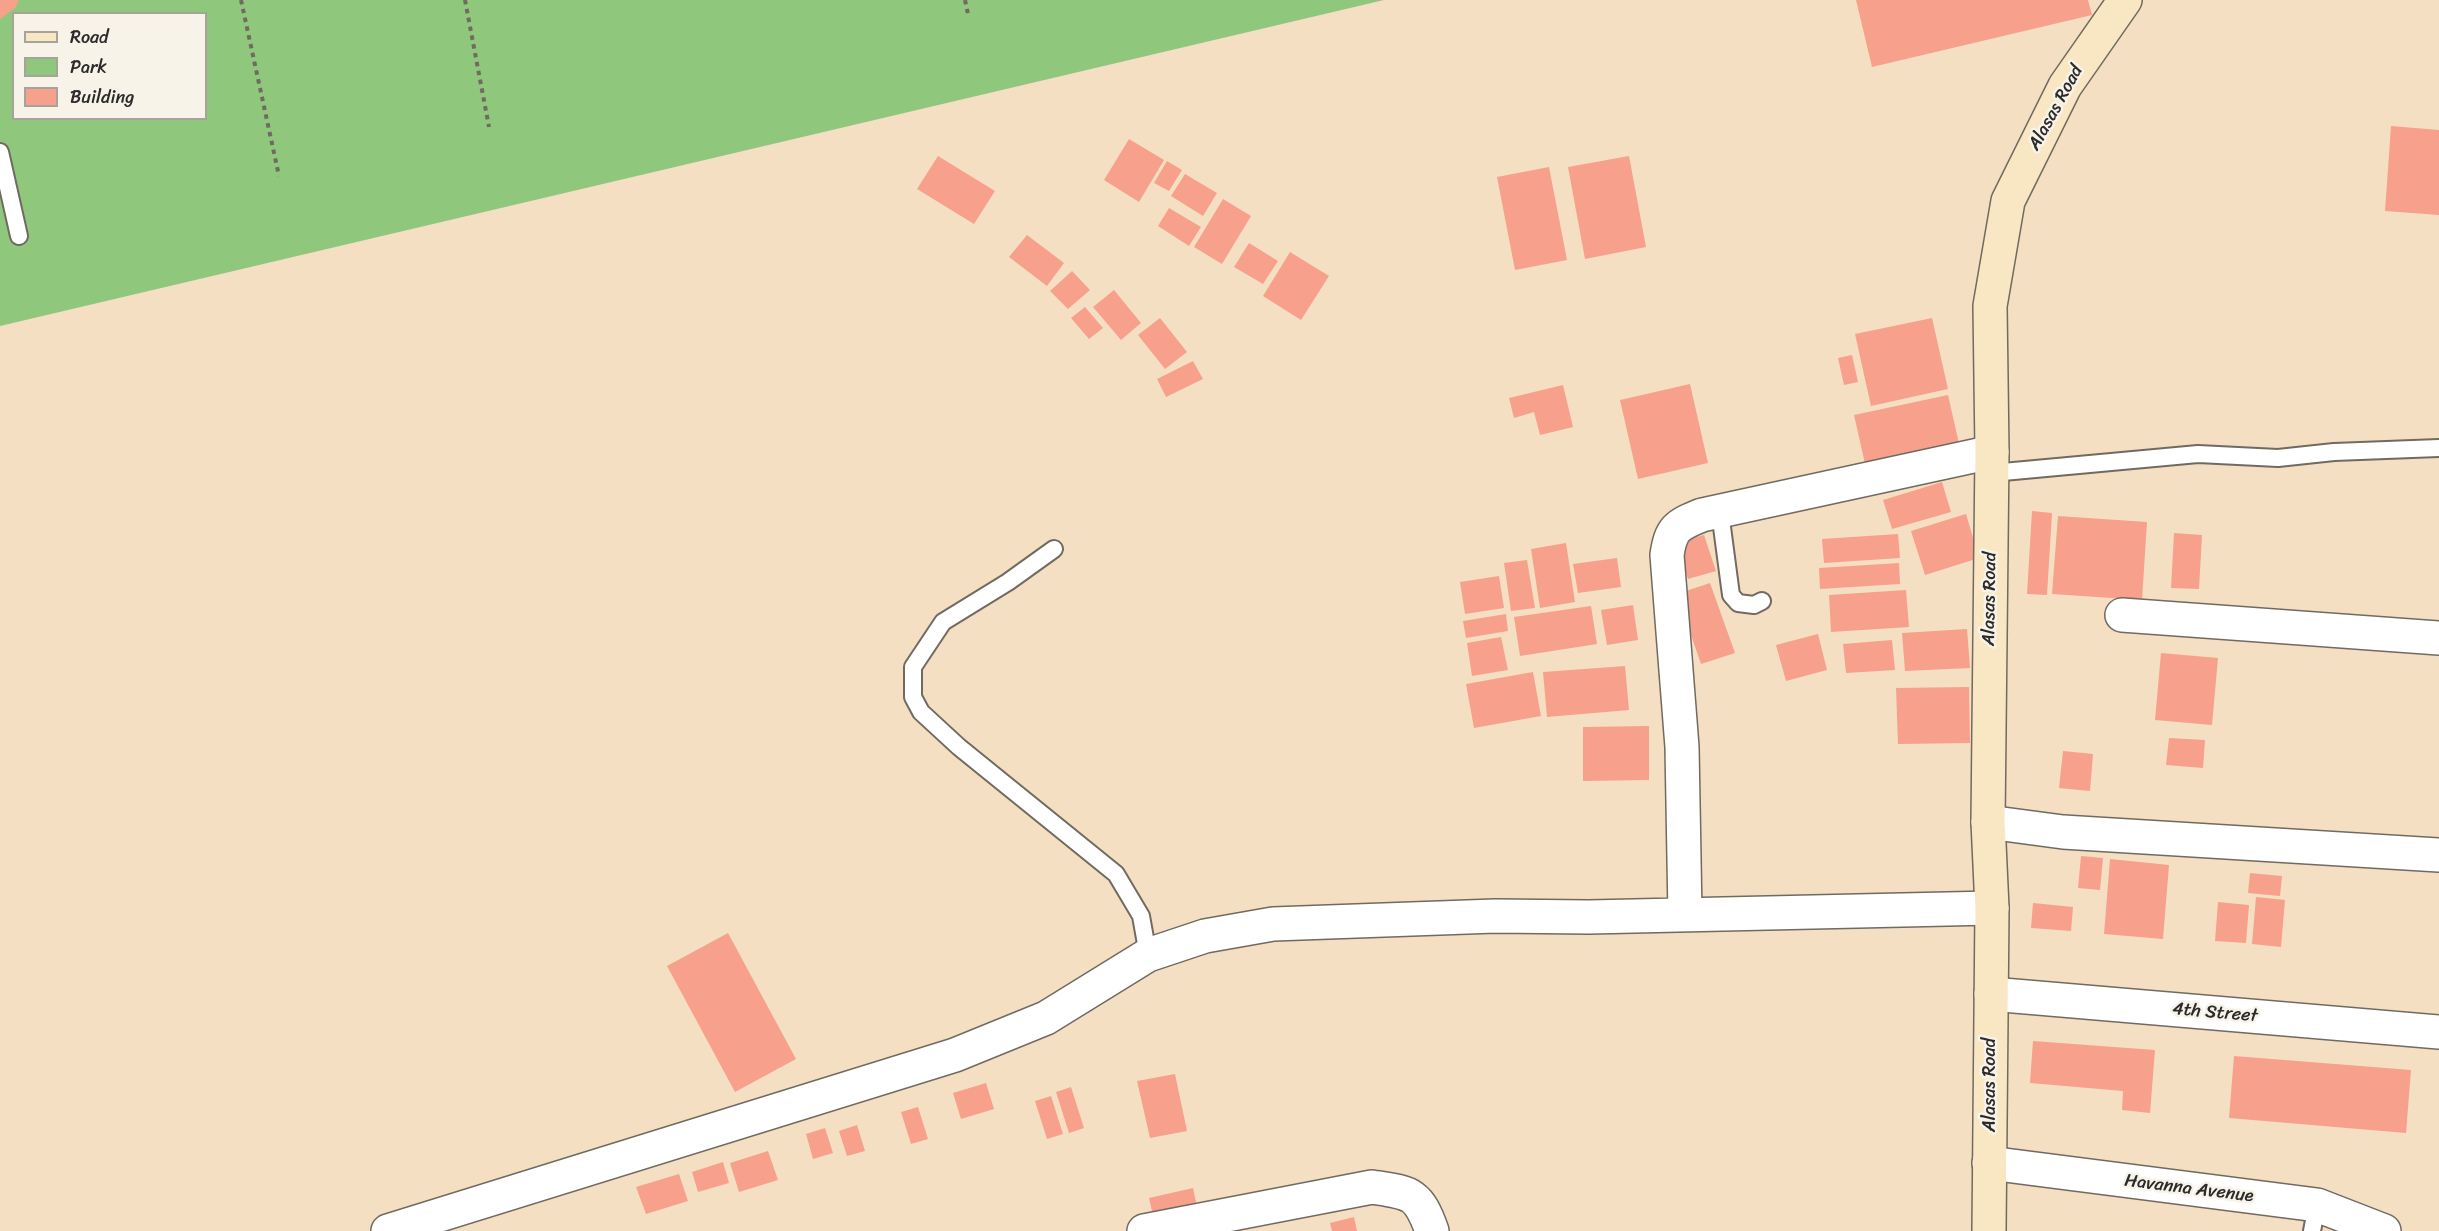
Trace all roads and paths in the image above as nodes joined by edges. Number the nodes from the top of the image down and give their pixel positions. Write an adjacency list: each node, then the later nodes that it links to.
1 (241, 0): 8 (path)
2 (465, 0): 6 (path)
3 (965, 0): 5 (path)
4 (2125, 0): 11 (street, Alasas Road)
5 (968, 14)
6 (489, 127)
7 (0, 152): 9 (lane)
8 (279, 176)
9 (19, 236)
10 (2439, 448): 11 (lane)
11 (1992, 462): 12 (street); 17 (street, Alasas Road)
12 (1720, 512): 14 (lane); 20 (street)
13 (1054, 549): 21 (lane)
14 (1761, 600)
15 (2122, 615): 16 (street)
16 (2439, 638)
17 (1988, 822): 18 (street); 19 (street, Alasas Road)
18 (2439, 855)
19 (1992, 908): 20 (street); 22 (street, Alasas Road)
20 (1685, 915): 21 (street)
21 (1148, 955): 26 (street)
22 (1990, 994): 23 (street, 4th Street); 24 (street, Alasas Road)
23 (2439, 1032)
24 (1989, 1163): 25 (street, Havanna Avenue); 29 (street, Alasas Road)
25 (2314, 1218): 30 (street, Havanna Avenue)
26 (388, 1231)
27 (1144, 1231): 28 (street)
28 (1432, 1231)
29 (1989, 1231)
30 (2384, 1231)

